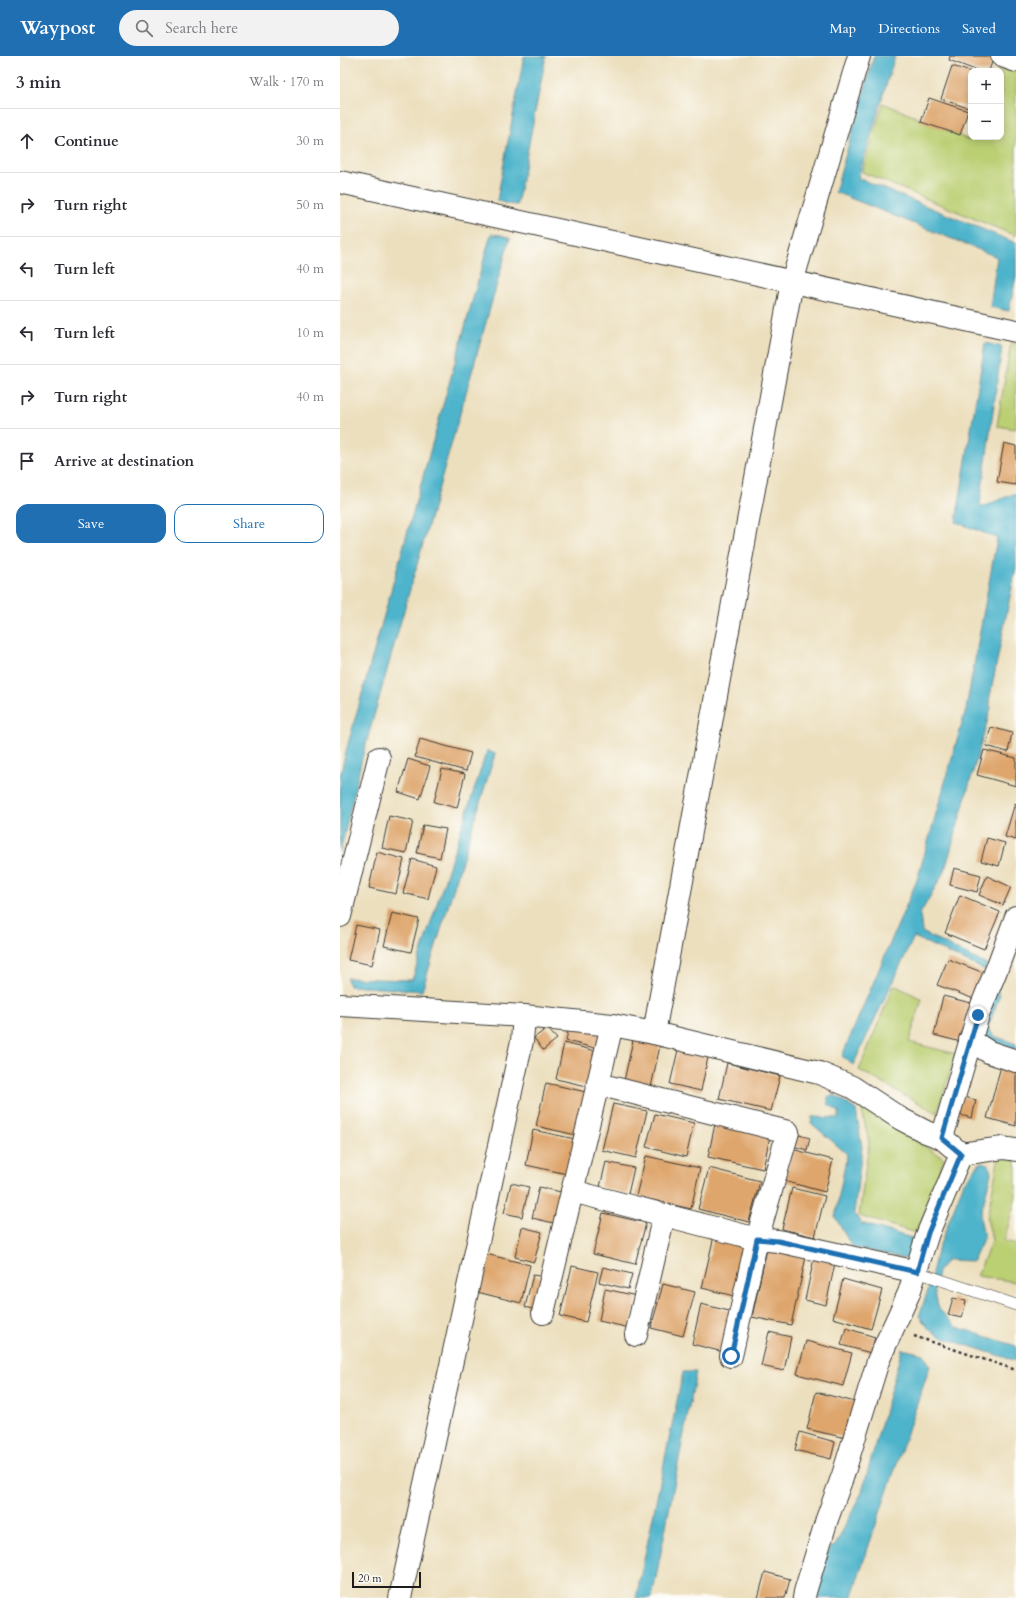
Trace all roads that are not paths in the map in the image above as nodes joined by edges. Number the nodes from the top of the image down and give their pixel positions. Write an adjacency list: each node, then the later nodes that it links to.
1 (859, 56): 5 (street)
2 (1002, 56): 3 (street)
3 (1016, 61)
4 (340, 182): 5 (street)
5 (792, 282): 6 (street); 13 (street)
6 (1016, 331)
7 (379, 758): 8 (street)
8 (340, 916)
9 (1016, 917): 14 (street)
10 (340, 1005): 11 (street)
11 (524, 1016): 12 (street); 28 (street)
12 (612, 1025): 13 (street); 16 (street)
13 (654, 1033): 17 (street)
14 (970, 1040): 15 (street); 17 (street)
15 (1016, 1061)
16 (598, 1084): 20 (street); 22 (street)
17 (942, 1138): 19 (street)
18 (1016, 1150): 19 (street)
19 (961, 1154): 23 (street)
20 (572, 1191): 21 (street); 25 (street)
21 (664, 1215): 22 (street); 26 (street)
22 (757, 1239): 23 (street); 27 (street)
23 (917, 1272): 24 (lane); 29 (street)
24 (1016, 1304)
25 (543, 1313)
26 (636, 1335)
27 (731, 1356)
28 (400, 1598)
29 (804, 1598)

